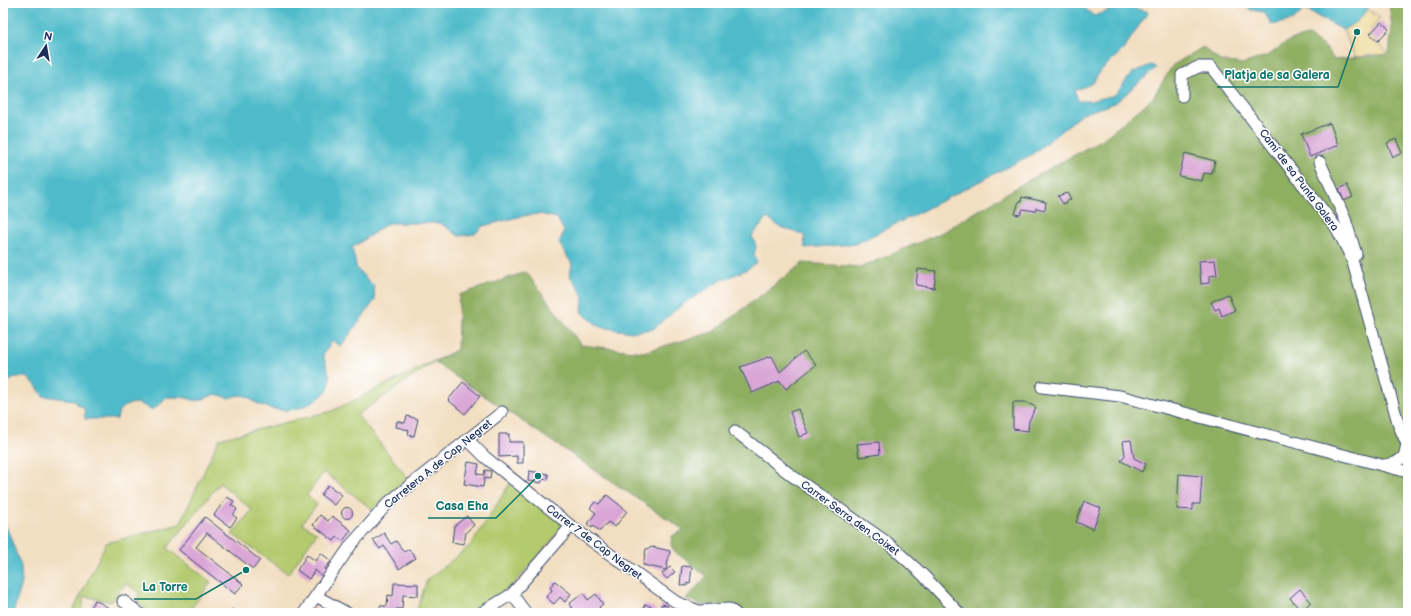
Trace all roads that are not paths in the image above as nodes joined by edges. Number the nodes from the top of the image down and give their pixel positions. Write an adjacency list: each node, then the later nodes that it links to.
1 (1182, 96): 3 (street, Camí de sa Punta Galera)
2 (1320, 162): 3 (street)
3 (1362, 295): 8 (street, Camí de sa Punta Galera)
4 (1042, 387): 9 (street)
5 (502, 412): 7 (street, Carretera A de Cap Negret)
6 (735, 431): 21 (street, Carrer Serra den Coixet)
7 (466, 439): 11 (street, Carrer 7 de Cap Negret); 13 (street, Carretera A de Cap Negret)
8 (1407, 445): 9 (street)
9 (1385, 466): 10 (street)
10 (1408, 472)
11 (571, 526): 12 (street); 20 (street, Carrer 7 de Cap Negret)
12 (512, 594): 18 (street); 19 (street)
13 (316, 596): 16 (street, Carretera A de Cap Negret); 17 (street)
14 (123, 601): 15 (street)
15 (139, 613)
16 (304, 613)
17 (347, 613)
18 (481, 613)
19 (526, 613)
20 (735, 613)
21 (959, 613)

